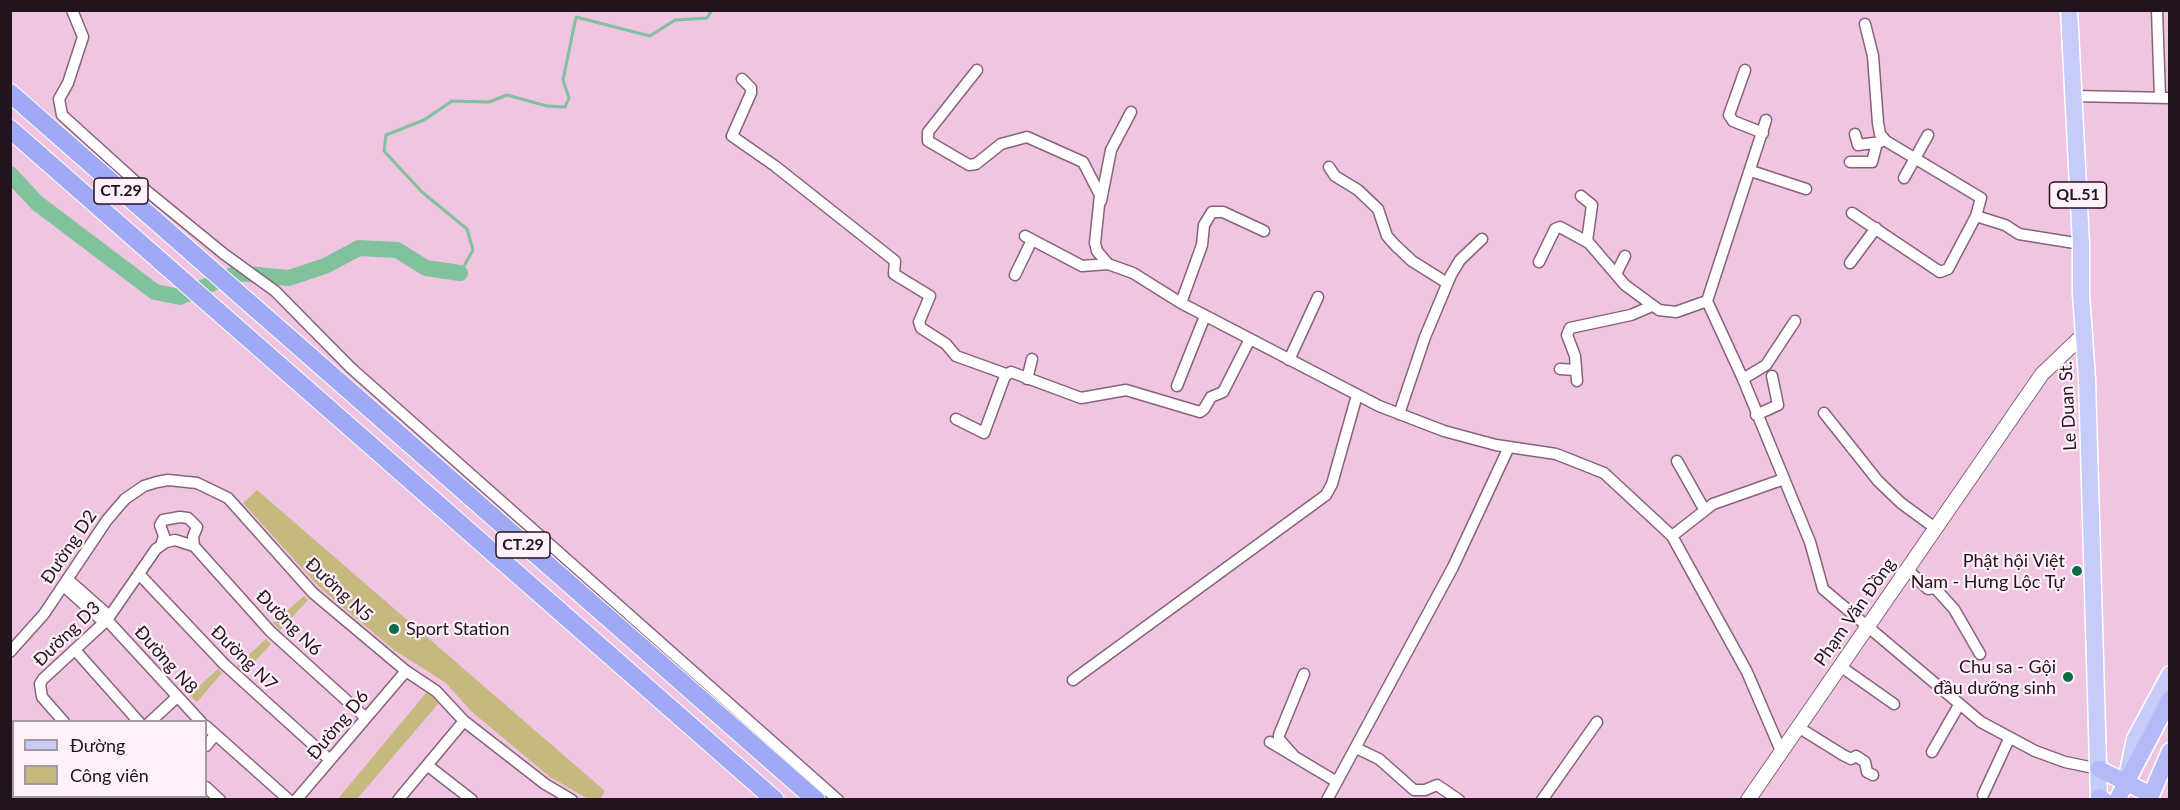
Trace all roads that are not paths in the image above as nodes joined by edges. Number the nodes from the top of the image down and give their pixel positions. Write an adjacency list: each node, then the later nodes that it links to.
1 (72, 10): 127 (street)
2 (2069, 10): 10 (main road, Le Duan St. / QL.51)
3 (2157, 10): 5 (street)
4 (1865, 24): 18 (street)
5 (2164, 31): 11 (street)
6 (977, 70): 26 (street)
7 (1745, 70): 15 (street)
8 (742, 79): 54 (street)
9 (10, 93): 126 (highway, CT.29)
10 (2073, 96): 11 (street); 33 (main road, Le Duan St. / QL.51)
11 (2165, 97)
12 (1131, 112): 26 (street)
13 (1766, 120): 15 (street)
14 (10, 129): 125 (highway, CT.29)
15 (1762, 133): 22 (street)
16 (1855, 134): 18 (street)
17 (1928, 135): 19 (street)
18 (1882, 142): 19 (street); 20 (street)
19 (1916, 157): 23 (street); 28 (street)
20 (1850, 162)
21 (1329, 167): 40 (street)
22 (1751, 171): 24 (street); 42 (street)
23 (1904, 178)
24 (1806, 189)
25 (1581, 196): 32 (street)
26 (1101, 201): 37 (street)
27 (1852, 213): 29 (street)
28 (1976, 216): 29 (street); 33 (street)
29 (1876, 228): 36 (street)
30 (1264, 231): 43 (street)
31 (1482, 239): 40 (street)
32 (1587, 241): 35 (street); 38 (street)
33 (2081, 244): 47 (main road, Le Duan St. / QL.51)
34 (1625, 255): 38 (street)
35 (1539, 262)
36 (1850, 262)
37 (1108, 264): 39 (street); 43 (street)
38 (1616, 274): 44 (street)
39 (1015, 275)
40 (1447, 283): 61 (street)
41 (1318, 297): 51 (street)
42 (1707, 301): 44 (street); 57 (street)
43 (1180, 303): 45 (street)
44 (1652, 306): 53 (street)
45 (1205, 316): 48 (street); 58 (street)
46 (1796, 321): 57 (street)
47 (2084, 335): 69 (main road, Phạm Văn Đồng); 110 (main road, Le Duan St. / QL.51)
48 (1250, 339): 51 (street); 56 (street)
49 (1562, 352): 53 (street)
50 (1032, 359): 56 (street)
51 (1289, 360): 59 (street)
52 (1560, 369): 53 (street)
53 (1577, 372)
54 (1006, 374): 56 (street); 63 (street)
55 (1772, 376): 62 (street)
56 (1027, 379)
57 (1743, 379): 62 (street)
58 (1177, 386)
59 (1357, 395): 61 (street); 85 (street)
60 (1824, 413): 69 (street)
61 (1399, 414): 64 (street)
62 (1756, 415): 66 (street)
63 (956, 418)
64 (1509, 447): 70 (street); 103 (street)
65 (1677, 461): 68 (street)
66 (1784, 479): 68 (street); 77 (street)
67 (168, 480): 75 (street, Đường D2); 82 (street, Đường N5)
68 (1704, 509): 70 (street)
69 (1935, 528): 73 (main road, Phạm Văn Đồng)
70 (1672, 536): 104 (street)
71 (161, 544): 72 (street); 72 (street); 74 (street, Đường D3)
72 (194, 546): 90 (street, Đường N6)
73 (1907, 569): 77 (main road, Phạm Văn Đồng); 80 (street)
74 (139, 574): 76 (street, Đường D3); 108 (street, Đường N7)
75 (66, 583): 76 (street, Đường N8); 79 (street, Đường D2)
76 (107, 620): 78 (street, Đường D3); 86 (street, Đường N8)
77 (1868, 625): 81 (main road, Phạm Văn Đồng); 89 (street)
78 (75, 650): 91 (street, Đường D3); 92 (street)
79 (10, 652)
80 (1980, 654)
81 (1840, 666): 88 (street); 98 (main road, Phạm Văn Đồng)
82 (406, 671): 90 (street, Đường D6); 95 (street, Đường N5)
83 (1304, 674): 107 (street)
84 (2169, 674): 114 (main road)
85 (1073, 680)
86 (177, 697): 93 (street); 94 (street, Đường N8)
87 (2169, 699): 114 (highway)
88 (1894, 704)
89 (1959, 705): 100 (street); 106 (street)
90 (366, 718): 108 (street, Đường D6)
91 (62, 720)
92 (137, 720)
93 (152, 720)
94 (199, 720)
95 (464, 722): 109 (street); 124 (street, Đường N5)
96 (1597, 722): 130 (street)
97 (207, 727): 99 (street)
98 (1798, 727): 104 (main road, Phạm Văn Đồng); 112 (street)
99 (215, 735): 102 (street); 120 (street)
100 (2009, 739): 110 (street); 116 (street)
101 (1270, 742): 107 (street)
102 (207, 745)
103 (1356, 748): 113 (street); 129 (street)
104 (1781, 751): 131 (main road, Phạm Văn Đồng)
105 (2169, 751): 117 (highway)
106 (1932, 752)
107 (1294, 756): 113 (street)
108 (330, 760): 121 (street, Đường D6)
109 (427, 765): 122 (street); 123 (street)
110 (2099, 769): 114 (highway); 118 (main road, Le Duan St. / QL.51)
111 (2169, 771): 117 (main road)
112 (1873, 775)
113 (1337, 782): 128 (street)
114 (2126, 782): 117 (highway); 132 (highway)
115 (207, 788): 119 (street)
116 (1983, 795)
117 (2150, 797)
118 (2101, 798)
119 (220, 800)
120 (289, 800)
121 (296, 800)
122 (398, 800)
123 (472, 800)
124 (572, 800)
125 (775, 800)
126 (816, 800)
127 (838, 800)
128 (1327, 800)
129 (1460, 800)
130 (1542, 800)
131 (1748, 800)
132 (2117, 800)

